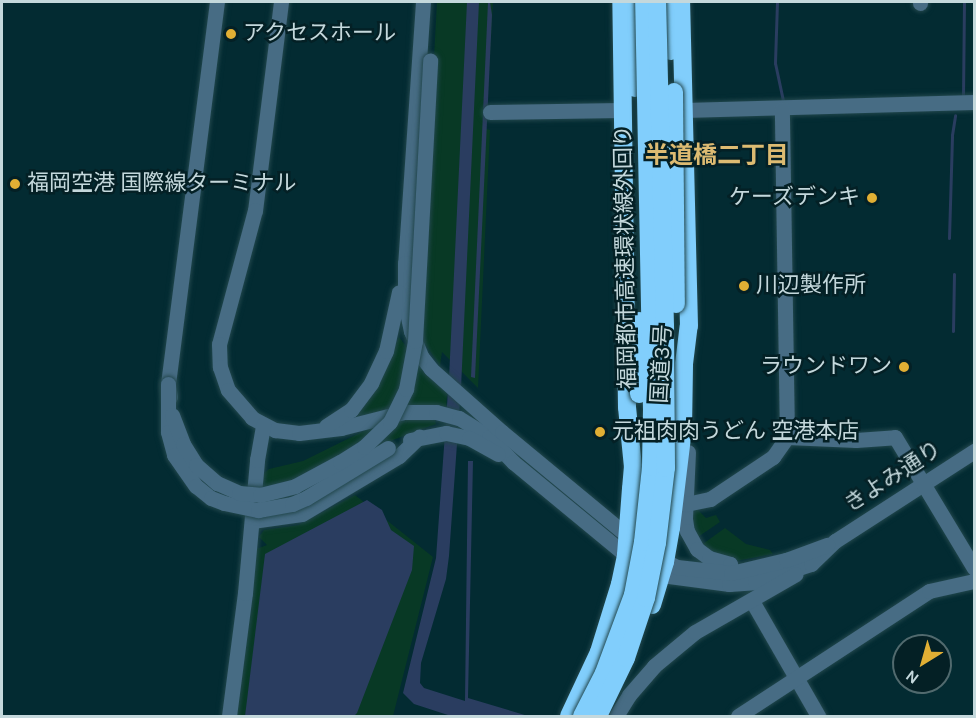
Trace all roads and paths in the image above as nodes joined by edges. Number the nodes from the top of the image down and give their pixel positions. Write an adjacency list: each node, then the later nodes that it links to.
1 (217, 2): 21 (street)
2 (281, 2): 23 (street)
3 (423, 2): 18 (street)
4 (430, 2): 21 (street, bridge)
5 (621, 2): 15 (highway, 国道3号)
6 (625, 2): 12 (highway)
7 (633, 2): 12 (highway)
8 (644, 2): 19 (highway, 福岡都市高速環状線外回り, bridge)
9 (657, 2): 19 (highway, bridge)
10 (668, 2): 20 (highway, bridge)
11 (681, 2): 16 (highway, 国道3号)
12 (635, 88): 30 (highway, bridge)
13 (975, 102): 14 (street)
14 (782, 109): 16 (street); 27 (street)
15 (622, 110): 17 (street); 30 (highway, 国道3号)
16 (684, 110): 20 (highway, 国道3号)
17 (490, 112)
18 (405, 263): 25 (street); 34 (street)
19 (658, 326): 22 (highway, 福岡都市高速環状線外回り, bridge)
20 (684, 364): 24 (highway, 国道3号)
21 (168, 384): 26 (street, bridge)
22 (659, 411): 46 (highway, 福岡都市高速環状線外回り, bridge); 47 (highway, bridge)
23 (263, 425): 25 (street); 33 (street)
24 (683, 429): 32 (street); 38 (highway, 国道3号)
25 (311, 432): 29 (street)
26 (419, 437): 29 (street); 33 (street)
27 (787, 437): 31 (street); 32 (street)
28 (975, 451): 31 (street, きよみ通り)
29 (513, 462): 36 (street)
30 (633, 467): 34 (highway, 国道3号)
31 (923, 485): 35 (street, きよみ通り); 39 (street)
32 (686, 504): 40 (street)
33 (252, 521): 44 (street)
34 (627, 536): 36 (highway, 国道3号); 38 (street)
35 (835, 541): 37 (street, きよみ通り); 40 (street, きよみ通り)
36 (626, 555): 38 (street); 45 (highway, 国道3号)
37 (811, 564): 38 (street, きよみ通り); 42 (street)
38 (663, 568): 40 (street, きよみ通り); 48 (highway, 国道3号)
39 (975, 568)
40 (731, 573)
41 (975, 581): 43 (street)
42 (752, 601): 43 (street); 49 (street)
43 (795, 680): 50 (street); 51 (street)
44 (229, 717)
45 (569, 717)
46 (582, 717)
47 (598, 717)
48 (608, 717)
49 (616, 717)
50 (738, 717)
51 (818, 717)

